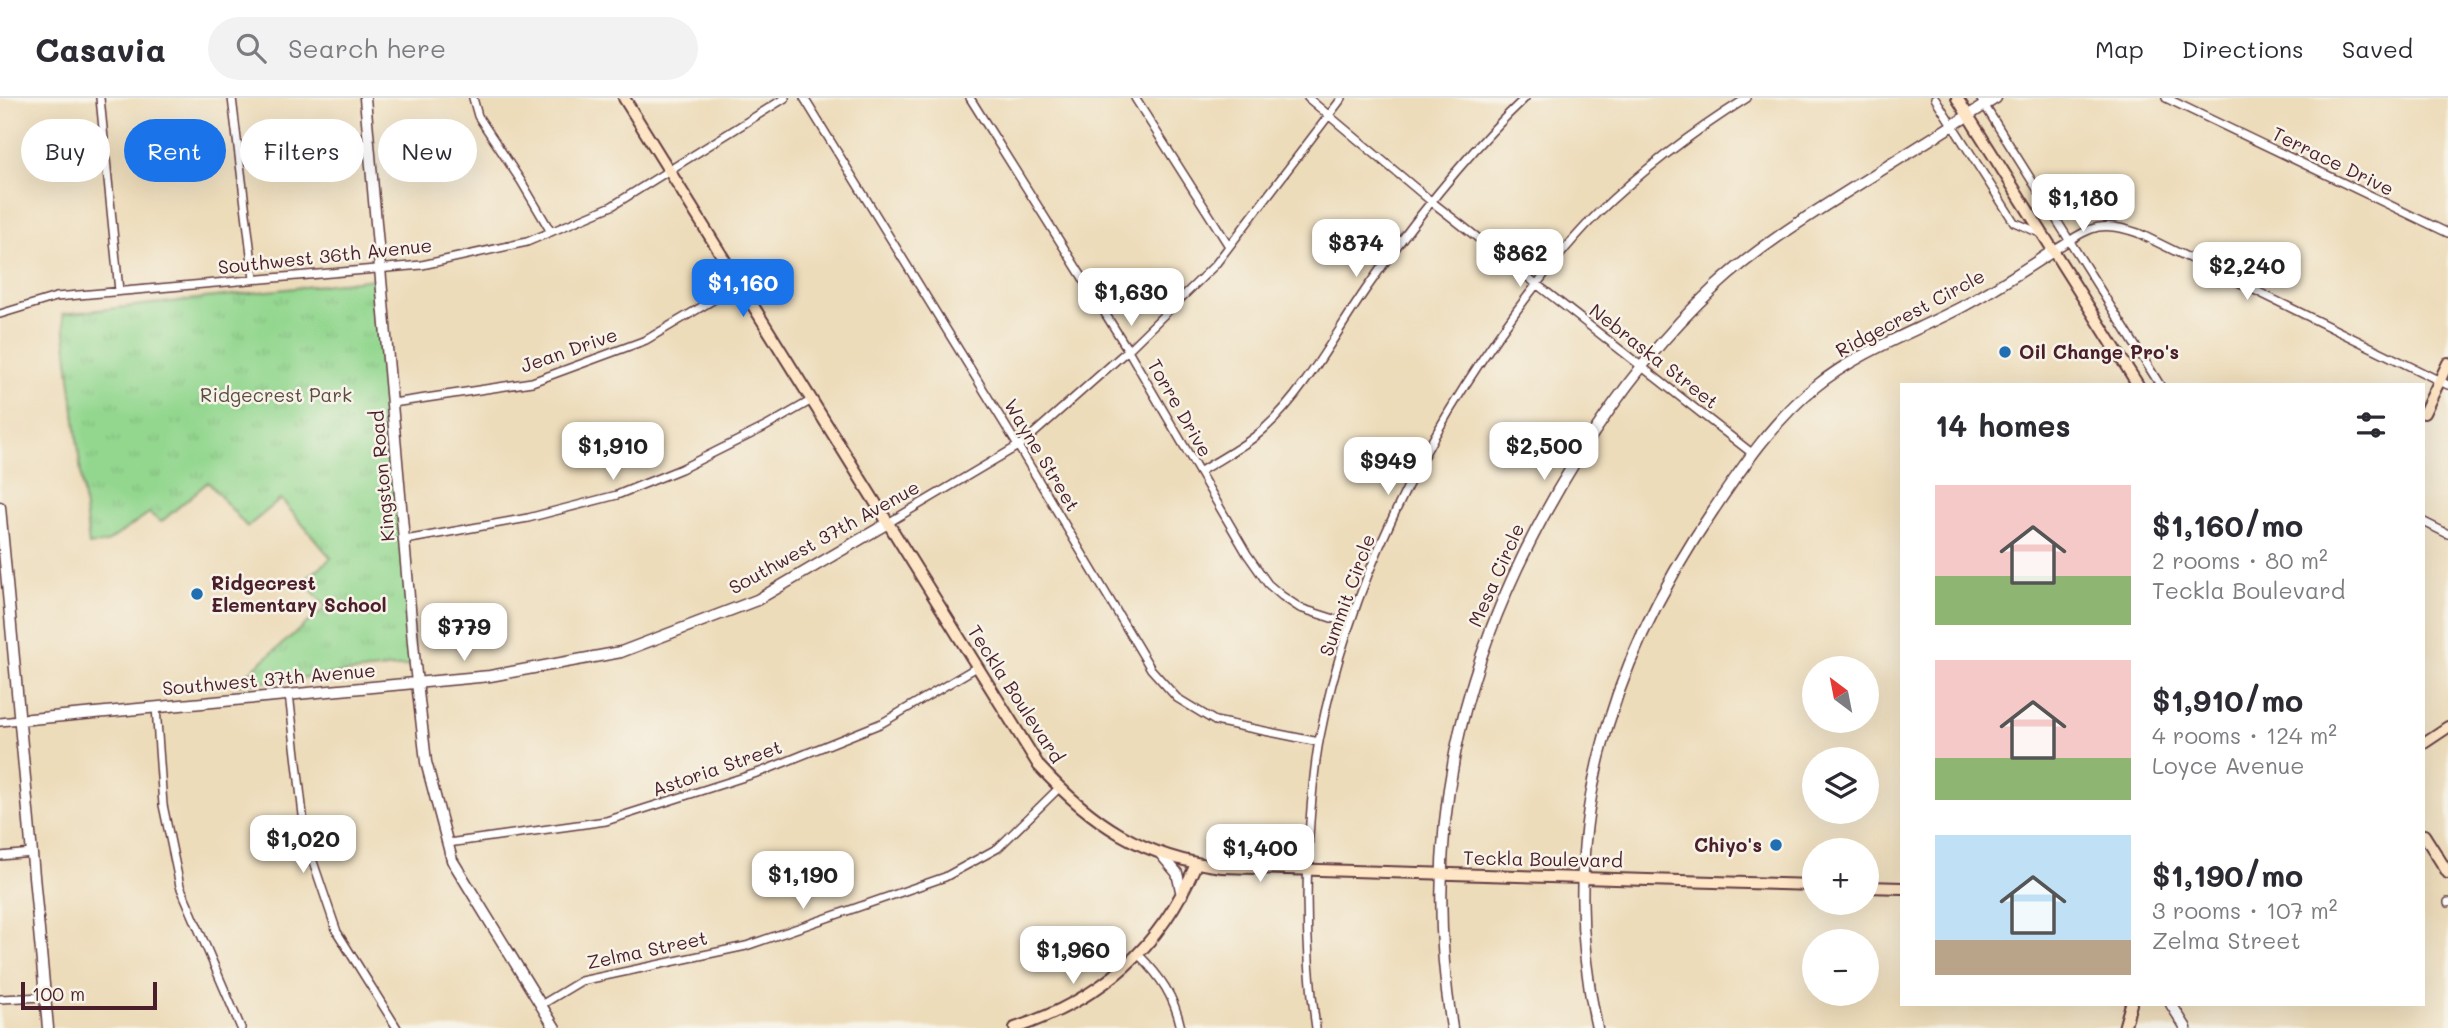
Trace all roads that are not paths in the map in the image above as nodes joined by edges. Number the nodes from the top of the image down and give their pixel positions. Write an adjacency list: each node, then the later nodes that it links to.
1 (100, 98): 34 (street)
2 (232, 98): 31 (street)
3 (365, 98): 30 (street, Kingston Road)
4 (473, 98): 24 (street)
5 (624, 98): 22 (main road, Teckla Boulevard)
6 (785, 98): 22 (street, Southwest 36th Avenue)
7 (804, 98): 45 (street, Wayne Street)
8 (970, 98): 36 (street, Torre Drive)
9 (1135, 98): 28 (street)
10 (1308, 98): 19 (street, Nebraska Street)
11 (1342, 98): 19 (street, Southwest 37th Avenue)
12 (1525, 98): 23 (street)
13 (1747, 98): 33 (street, Summit Circle)
14 (1935, 98): 21 (street)
15 (1957, 98): 20 (main road)
16 (1996, 98): 18 (street, Mesa Circle)
17 (2166, 98): 25 (street, Terrace Drive)
18 (1982, 102): 20 (street, Mesa Circle); 27 (street)
19 (1329, 115): 23 (street, Nebraska Street); 28 (street, Southwest 37th Avenue)
20 (1968, 116): 21 (street, Mesa Circle); 26 (main road)
21 (1952, 125): 26 (street); 38 (street, Mesa Circle)
22 (670, 170): 24 (street, Southwest 36th Avenue); 32 (main road, Teckla Boulevard)
23 (1432, 202): 33 (street, Nebraska Street); 47 (street)
24 (551, 232): 30 (street, Southwest 36th Avenue)
25 (2448, 233)
26 (2042, 234): 29 (main road)
27 (2070, 241): 29 (street); 40 (street); 41 (street)
28 (1229, 246): 36 (street, Southwest 37th Avenue)
29 (2053, 251): 39 (main road); 46 (street, Ridgecrest Circle)
30 (381, 268): 31 (street, Southwest 36th Avenue); 43 (street, Kingston Road)
31 (254, 279): 34 (street, Southwest 36th Avenue)
32 (740, 284): 42 (main road, Teckla Boulevard); 43 (street, Jean Drive)
33 (1536, 284): 38 (street, Nebraska Street); 54 (street, Summit Circle)
34 (119, 292): 35 (street, Southwest 36th Avenue)
35 (0, 314)
36 (1128, 351): 45 (street, Southwest 37th Avenue); 47 (street, Torre Drive)
37 (2448, 363): 41 (main road)
38 (1643, 367): 46 (street, Nebraska Street); 73 (street, Mesa Circle)
39 (2137, 383)
40 (2159, 383)
41 (2444, 383): 44 (main road)
42 (812, 400): 50 (main road, Teckla Boulevard); 52 (street)
43 (393, 403): 52 (street, Kingston Road)
44 (2425, 412)
45 (1018, 446): 50 (street, Southwest 37th Avenue); 62 (street, Wayne Street)
46 (1753, 454): 74 (street, Ridgecrest Circle)
47 (1199, 472): 54 (street, Torre Drive)
48 (0, 507): 53 (street)
49 (2425, 522): 51 (street)
50 (888, 523): 55 (main road, Teckla Boulevard); 56 (street, Southwest 37th Avenue)
51 (2448, 534)
52 (405, 540): 56 (street, Kingston Road)
53 (3, 581): 59 (street)
54 (1350, 624): 62 (street, Summit Circle)
55 (977, 667): 64 (main road, Teckla Boulevard); 66 (street, Astoria Street)
56 (418, 682): 57 (street, Southwest 37th Avenue); 66 (street, Kingston Road)
57 (289, 694): 58 (street, Southwest 37th Avenue); 87 (street)
58 (156, 707): 59 (street, Southwest 37th Avenue); 86 (street)
59 (20, 720): 60 (street, Southwest 37th Avenue); 67 (street)
60 (0, 722)
61 (2448, 727): 63 (main road)
62 (1319, 742): 71 (street, Summit Circle)
63 (2425, 742)
64 (1059, 788): 68 (main road, Teckla Boulevard); 82 (street, Zelma Street)
65 (2425, 837): 72 (main road)
66 (448, 843): 82 (street, Kingston Road)
67 (32, 853): 69 (street); 80 (street)
68 (1160, 853): 70 (main road, Teckla Boulevard); 78 (street)
69 (0, 856)
70 (1196, 864): 71 (main road, Teckla Boulevard); 78 (main road)
71 (1307, 869): 73 (main road, Teckla Boulevard); 91 (street, Summit Circle)
72 (2448, 873)
73 (1441, 874): 74 (main road, Teckla Boulevard); 92 (street, Mesa Circle)
74 (1582, 876): 75 (main road, Teckla Boulevard); 93 (street, Ridgecrest Circle)
75 (1802, 884)
76 (1879, 887): 77 (main road)
77 (1900, 888)
78 (1182, 895): 79 (main road)
79 (1138, 954): 89 (main road); 90 (street)
80 (45, 997): 81 (street); 85 (street)
81 (0, 999)
82 (541, 1005): 88 (street, Kingston Road)
83 (2131, 1006): 94 (main road)
84 (2173, 1006): 95 (street)
85 (48, 1028)
86 (241, 1028)
87 (397, 1028)
88 (555, 1028)
89 (1015, 1028)
90 (1181, 1028)
91 (1316, 1028)
92 (1452, 1028)
93 (1597, 1028)
94 (2124, 1028)
95 (2186, 1028)

